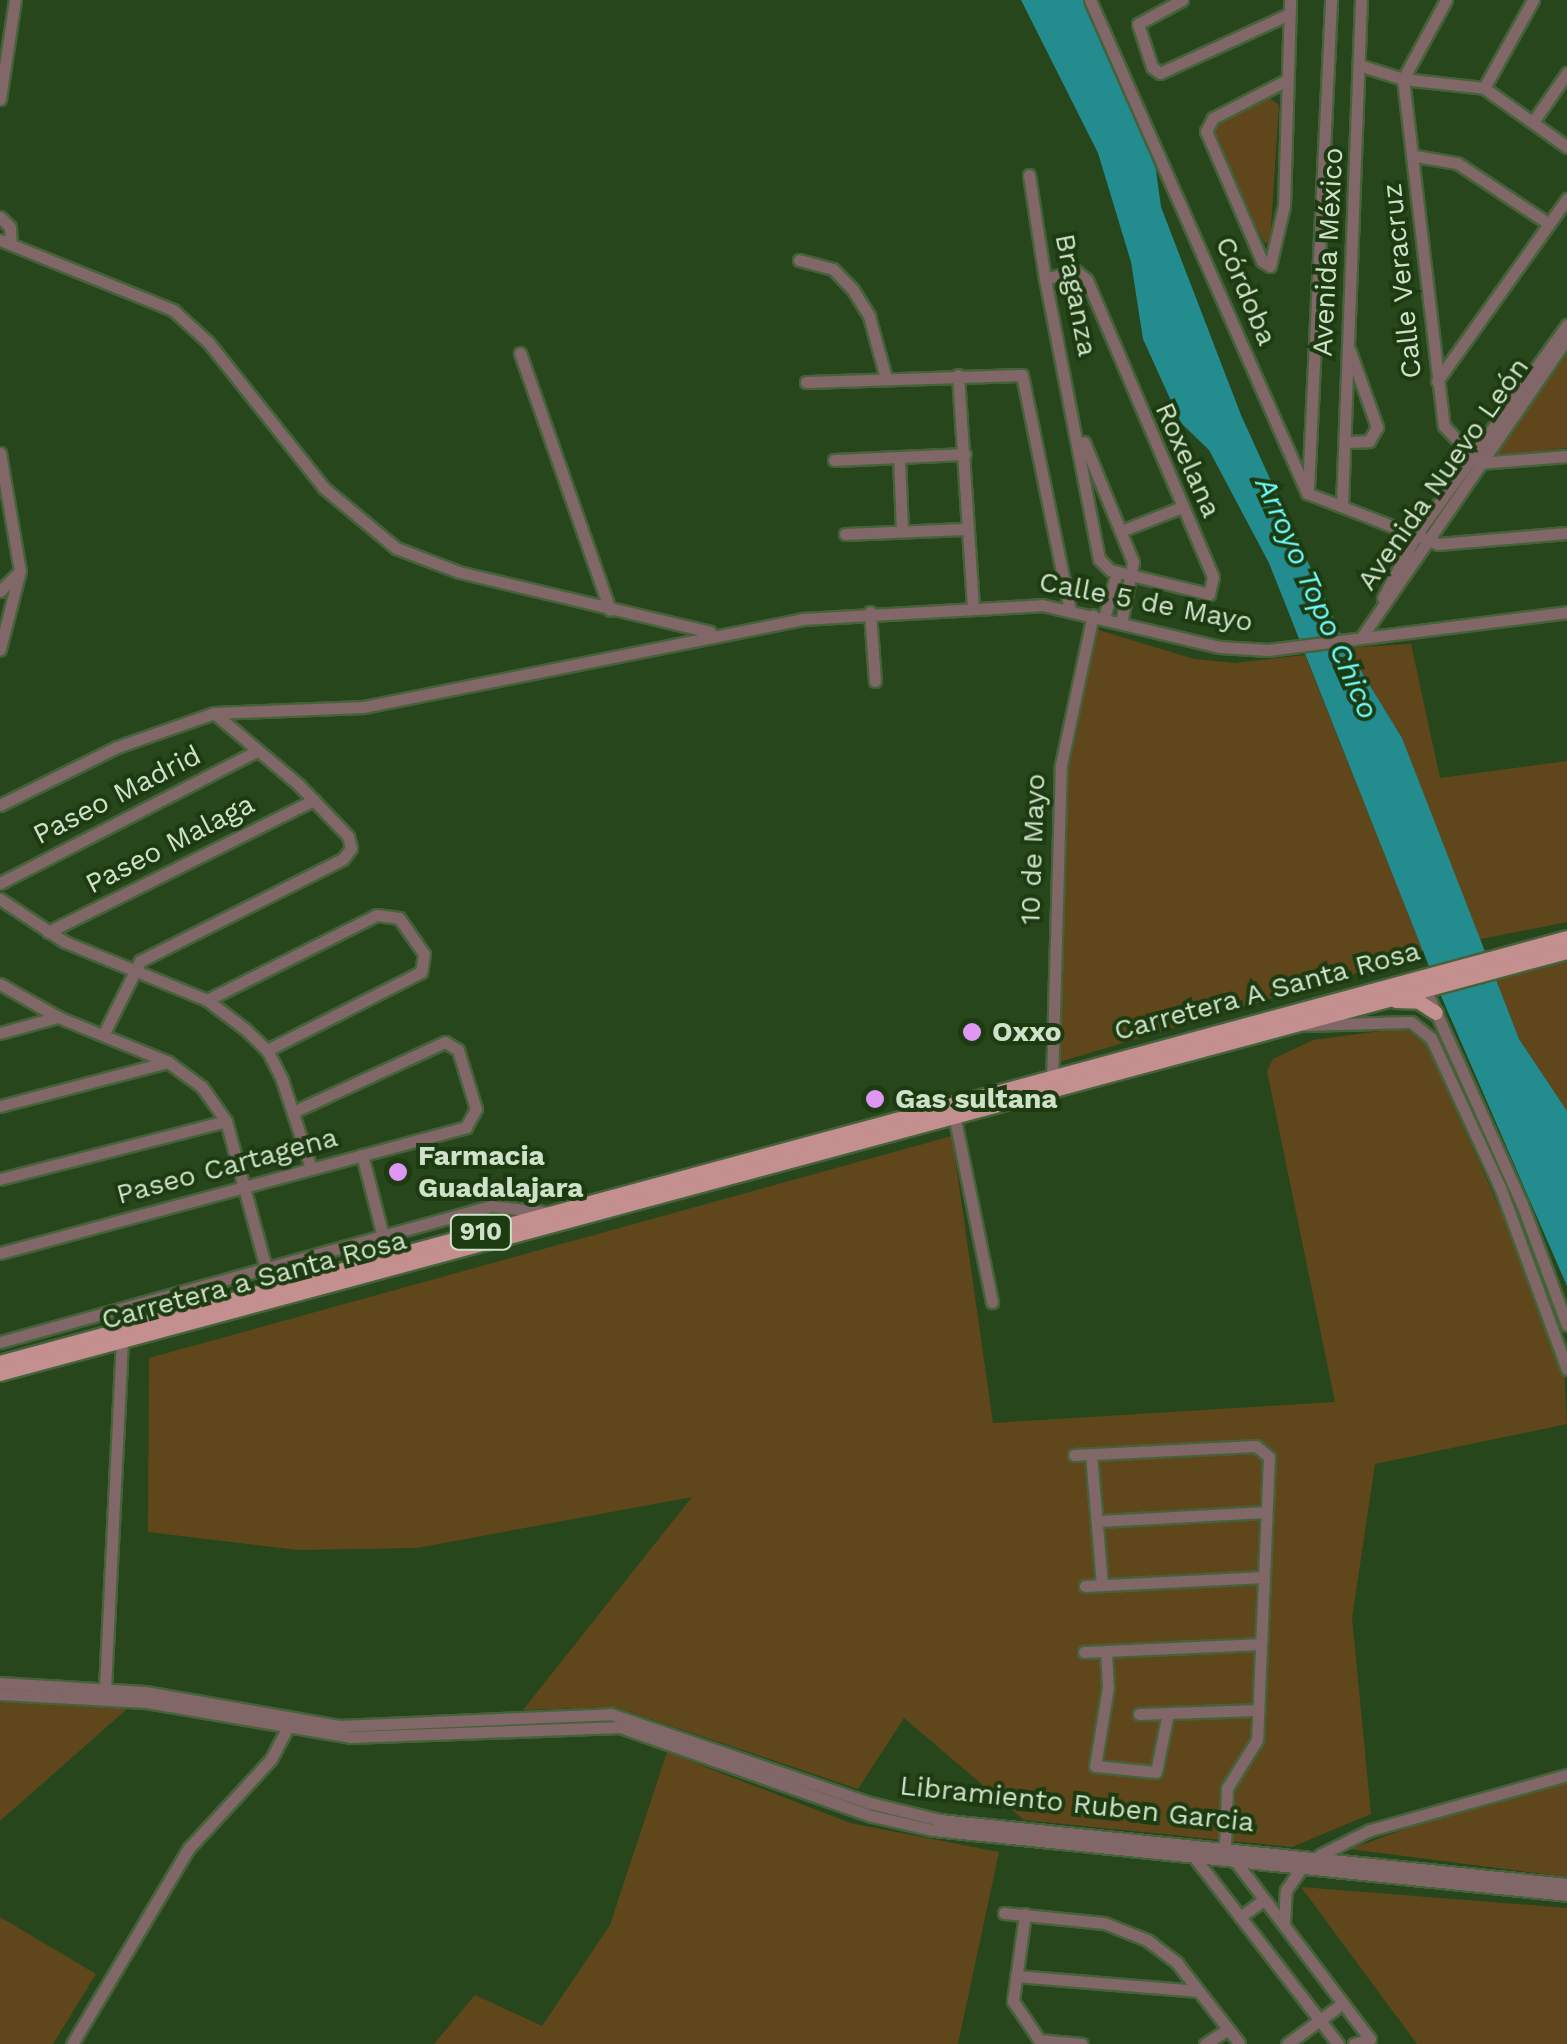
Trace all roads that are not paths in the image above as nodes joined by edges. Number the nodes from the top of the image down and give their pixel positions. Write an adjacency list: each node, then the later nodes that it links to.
1 (1090, 0): 41 (street, Córdoba)
2 (1182, 0): 8 (street)
3 (1330, 0): 41 (street, Avenida México)
4 (1361, 0): 9 (street, Avenida México)
5 (1446, 0): 11 (street)
6 (1533, 0): 13 (street)
7 (9, 6): 14 (street)
8 (1289, 7): 12 (street)
9 (1362, 66): 11 (street); 27 (street, Avenida México)
10 (1567, 73): 15 (street)
11 (1403, 79): 13 (street); 17 (street, Calle Veracruz)
12 (1285, 81): 12 (street)
13 (1484, 88): 15 (street)
14 (0, 98)
15 (1534, 122): 16 (street)
16 (1567, 146)
17 (1415, 156): 21 (street); 31 (street, Calle Veracruz)
18 (1030, 175): 24 (street, Braganza)
19 (1567, 198): 21 (street)
20 (0, 217): 22 (street)
21 (1548, 224): 31 (street)
22 (5, 242): 56 (street)
23 (799, 260): 30 (street)
24 (1044, 279): 33 (street, Braganza); 43 (street, Roxelana)
25 (1567, 325): 26 (street, Avenida Nuevo León)
26 (1563, 340): 40 (street, Avenida Nuevo León)
27 (1348, 347): 34 (street, Avenida México); 34 (street)
28 (520, 353): 56 (street)
29 (958, 374): 30 (street); 36 (street); 57 (street)
30 (886, 378): 32 (street)
31 (1437, 381): 40 (street, Calle Veracruz)
32 (806, 382)
33 (1076, 424): 46 (street, Braganza); 50 (street, Braganza)
34 (1345, 442): 42 (street, Avenida México)
35 (0, 453): 51 (street)
36 (965, 454): 38 (street); 44 (street)
37 (1567, 456): 40 (street)
38 (899, 458): 39 (street); 45 (street)
39 (834, 460)
40 (1476, 461): 49 (street, Avenida Nuevo León)
41 (1312, 496): 42 (street)
42 (1342, 505): 49 (street)
43 (1182, 507): 46 (street); 53 (street, Roxelana)
44 (964, 528): 45 (street); 55 (street)
45 (902, 530): 48 (street)
46 (1121, 530): 53 (street, Braganza)
47 (1567, 533): 49 (street)
48 (846, 534)
49 (1421, 538): 63 (street, Avenida Nuevo León)
50 (1100, 562): 52 (street, Roxelana)
51 (20, 571): 54 (street); 64 (street)
52 (1118, 572): 53 (street, Roxelana); 60 (street, 10 de Mayo)
53 (1134, 576): 61 (street)
54 (0, 591)
55 (973, 605): 57 (street, Calle 5 de Mayo); 58 (street, Calle 5 de Mayo)
56 (610, 610): 62 (street)
57 (1070, 610): 60 (street, Calle 5 de Mayo)
58 (870, 612): 62 (street, Calle 5 de Mayo); 65 (street)
59 (1567, 612): 63 (street, Calle 5 de Mayo)
60 (1099, 616): 61 (street, Calle 5 de Mayo); 88 (street, 10 de Mayo)
61 (1121, 622): 63 (street, Calle 5 de Mayo)
62 (714, 633): 66 (street, Calle 5 de Mayo)
63 (1361, 638)
64 (0, 649)
65 (875, 681)
66 (214, 714): 67 (street); 69 (street, Calle 5 de Mayo)
67 (257, 752): 68 (street); 70 (street, Paseo Madrid)
68 (314, 800): 72 (street, Paseo Malaga); 76 (street)
69 (0, 805)
70 (0, 883)
71 (0, 899): 72 (street)
72 (48, 932): 76 (street)
73 (1567, 938): 75 (main road, Carretera A Santa Rosa / 910)
74 (1567, 952): 75 (main road, Carretera A Santa Rosa / 910)
75 (1498, 961): 77 (main road, Carretera A Santa Rosa / 910)
76 (131, 970): 79 (street); 85 (street)
77 (1432, 980): 80 (main road, Carretera A Santa Rosa / 910); 81 (street); 88 (main road, Carretera A Santa Rosa / 910)
78 (0, 984): 82 (street)
79 (207, 1000): 86 (street); 86 (street)
80 (1351, 1006): 81 (main road); 83 (main road, Carretera A Santa Rosa / 910)
81 (1436, 1014): 106 (street)
82 (58, 1017): 84 (street); 85 (street)
83 (1293, 1022): 88 (main road, Carretera A Santa Rosa / 910); 112 (street)
84 (0, 1033)
85 (103, 1036): 87 (street)
86 (266, 1050): 90 (street)
87 (168, 1062): 89 (street); 92 (street)
88 (1052, 1082): 91 (main road, Carretera A Santa Rosa / 910); 96 (main road, Carretera A Santa Rosa / 910)
89 (0, 1106)
90 (295, 1110): 93 (street, Paseo Cartagena); 94 (street)
91 (954, 1116): 96 (main road, Carretera A Santa Rosa / 910); 104 (street)
92 (226, 1121): 95 (street); 97 (street)
93 (362, 1155): 94 (street, Paseo Cartagena); 99 (street)
94 (311, 1168): 97 (street, Paseo Cartagena)
95 (0, 1179)
96 (694, 1181): 98 (main road, Carretera a Santa Rosa / 910); 102 (main road, Carretera a Santa Rosa / 910)
97 (244, 1188): 100 (street, Paseo Cartagena); 101 (street)
98 (554, 1214): 99 (street); 102 (main road, Carretera a Santa Rosa / 910)
99 (383, 1236): 101 (street)
100 (0, 1254)
101 (265, 1270): 102 (street); 103 (street)
102 (273, 1296): 105 (main road, Carretera a Santa Rosa / 910); 108 (main road, Carretera a Santa Rosa / 910)
103 (153, 1300): 105 (street); 107 (street)
104 (992, 1302)
105 (159, 1320): 110 (main road, Carretera a Santa Rosa / 910)
106 (1567, 1324)
107 (42, 1331): 109 (street); 110 (street)
108 (122, 1341): 113 (main road, Carretera a Santa Rosa / 910); 125 (street)
109 (0, 1342)
110 (47, 1350): 111 (main road, Carretera a Santa Rosa / 910)
111 (0, 1363)
112 (1567, 1369)
113 (0, 1374)
114 (1090, 1454): 115 (street); 116 (street); 117 (street)
115 (1074, 1455)
116 (1266, 1512): 117 (street); 118 (street)
117 (1100, 1520): 119 (street)
118 (1264, 1577): 119 (street); 121 (street)
119 (1102, 1585): 120 (street)
120 (1086, 1586)
121 (1261, 1644): 122 (street); 127 (street)
122 (1106, 1651): 123 (street); 128 (street)
123 (1084, 1652)
124 (0, 1683): 125 (street, Libramiento Ruben Garcia)
125 (105, 1688): 130 (street, Libramiento Ruben Garcia)
126 (0, 1694): 130 (street, Libramiento Ruben Garcia)
127 (1258, 1710): 128 (street); 133 (street)
128 (1168, 1713): 129 (street)
129 (1139, 1714)
130 (290, 1724): 132 (street, Libramiento Ruben Garcia); 134 (street, Libramiento Ruben Garcia); 152 (street)
131 (1567, 1775): 135 (street)
132 (1182, 1842): 133 (street, Libramiento Ruben Garcia); 134 (street)
133 (1225, 1846): 135 (street, Libramiento Ruben Garcia); 136 (street)
134 (1193, 1856): 136 (street, Libramiento Ruben Garcia); 143 (street)
135 (1318, 1856): 138 (street, Libramiento Ruben Garcia)
136 (1233, 1858): 137 (street, Libramiento Ruben Garcia); 140 (street)
137 (1304, 1866): 139 (street, Libramiento Ruben Garcia); 144 (street)
138 (1567, 1884)
139 (1567, 1895)
140 (1263, 1900): 143 (street); 144 (street)
141 (1004, 1913): 142 (street)
142 (1025, 1914): 145 (street); 146 (street)
143 (1240, 1916): 148 (street)
144 (1284, 1928): 147 (street)
145 (1016, 1976): 146 (street); 150 (street)
146 (1198, 1992): 149 (street)
147 (1343, 2003): 148 (street); 157 (street)
148 (1319, 2020): 155 (street); 156 (street)
149 (1228, 2029): 151 (street); 154 (street)
150 (1040, 2042): 153 (street)
151 (1239, 2043)
152 (72, 2044)
153 (1082, 2044)
154 (1205, 2044)
155 (1287, 2044)
156 (1338, 2044)
157 (1354, 2044)

